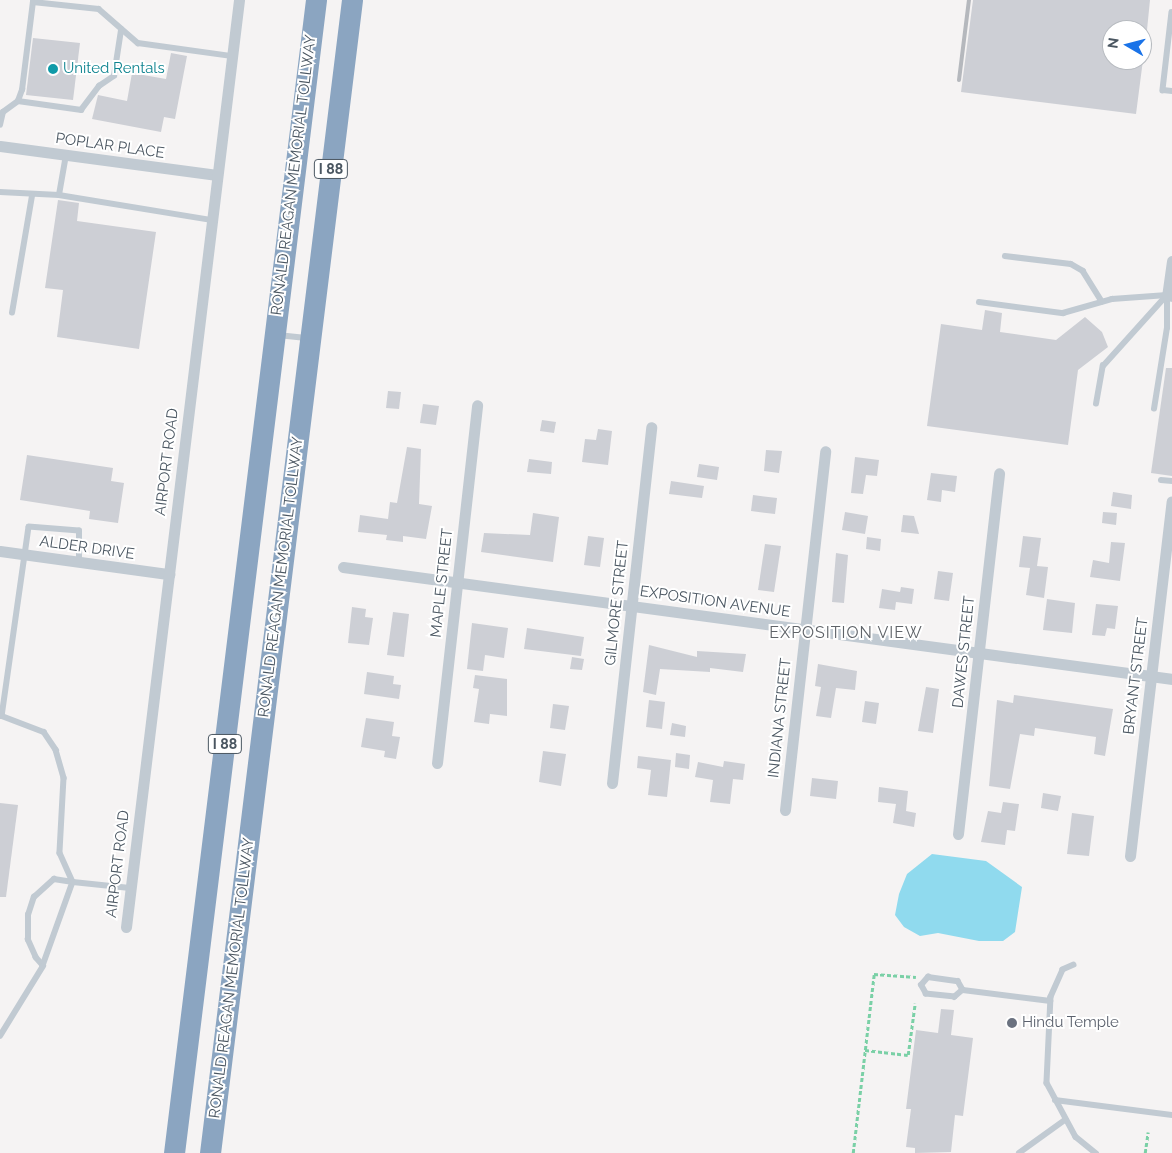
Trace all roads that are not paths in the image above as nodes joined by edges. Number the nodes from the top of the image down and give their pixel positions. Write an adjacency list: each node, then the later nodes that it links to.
1 (238, 0): 6 (street, AIRPORT ROAD)
2 (316, 0): 23 (highway, RONALD REAGAN MEMORIAL TOLLWAY / I 88)
3 (352, 0): 24 (highway, RONALD REAGAN MEMORIAL TOLLWAY / I 88)
4 (1172, 12): 7 (lane)
5 (121, 30): 6 (lane); 8 (lane); 8 (lane)
6 (232, 56): 12 (street, AIRPORT ROAD)
7 (1172, 91)
8 (18, 101): 9 (lane)
9 (0, 125)
10 (0, 146): 11 (street, POPLAR PLACE)
11 (66, 155): 12 (street, POPLAR PLACE); 14 (lane)
12 (217, 175): 16 (street, AIRPORT ROAD)
13 (0, 192): 15 (lane)
14 (59, 195): 15 (lane); 16 (lane)
15 (32, 196): 22 (lane)
16 (212, 220): 38 (street, AIRPORT ROAD)
17 (1005, 256): 21 (lane)
18 (1172, 261): 19 (street)
19 (1169, 296): 21 (lane); 25 (lane); 27 (lane)
20 (979, 302): 21 (lane)
21 (1102, 302)
22 (12, 314)
23 (275, 335): 24 (lane); 62 (highway, RONALD REAGAN MEMORIAL TOLLWAY / I 88)
24 (310, 339): 63 (highway, RONALD REAGAN MEMORIAL TOLLWAY / I 88)
25 (1096, 404)
26 (477, 405): 39 (street, MAPLE STREET)
27 (1154, 409)
28 (651, 427): 40 (street, GILMORE STREET)
29 (825, 451): 41 (street, INDIANA STREET)
30 (999, 473): 42 (street, DAWES STREET)
31 (1160, 480): 32 (lane)
32 (1172, 481)
33 (1172, 501): 43 (street, BRYANT STREET)
34 (0, 551): 35 (street, ALDER DRIVE)
35 (25, 554): 36 (street, ALDER DRIVE); 36 (lane); 45 (lane)
36 (79, 562): 38 (street, ALDER DRIVE)
37 (343, 567): 39 (street, EXPOSITION AVENUE)
38 (169, 574): 52 (street, AIRPORT ROAD)
39 (458, 583): 40 (street, EXPOSITION AVENUE); 46 (street, MAPLE STREET)
40 (631, 606): 41 (street, EXPOSITION AVENUE); 47 (street, GILMORE STREET)
41 (805, 630): 42 (street, EXPOSITION AVENUE); 48 (street, INDIANA STREET)
42 (978, 653): 43 (street, EXPOSITION AVENUE); 49 (street, DAWES STREET)
43 (1151, 676): 44 (street, EXPOSITION AVENUE); 50 (street, BRYANT STREET)
44 (1172, 679)
45 (1, 716): 51 (lane)
46 (437, 764)
47 (612, 783)
48 (785, 810)
49 (958, 834)
50 (1130, 856)
51 (73, 882): 52 (lane); 55 (lane); 55 (lane)
52 (130, 888): 53 (street, AIRPORT ROAD)
53 (126, 927)
54 (1074, 965): 57 (lane)
55 (43, 966): 58 (lane)
56 (963, 990): 56 (lane); 57 (lane)
57 (1050, 1001): 59 (lane)
58 (0, 1036)
59 (1055, 1100): 60 (lane); 61 (lane)
60 (1172, 1115)
61 (1066, 1120): 64 (lane); 65 (lane)
62 (174, 1153)
63 (210, 1153)
64 (1019, 1153)
65 (1096, 1153)

